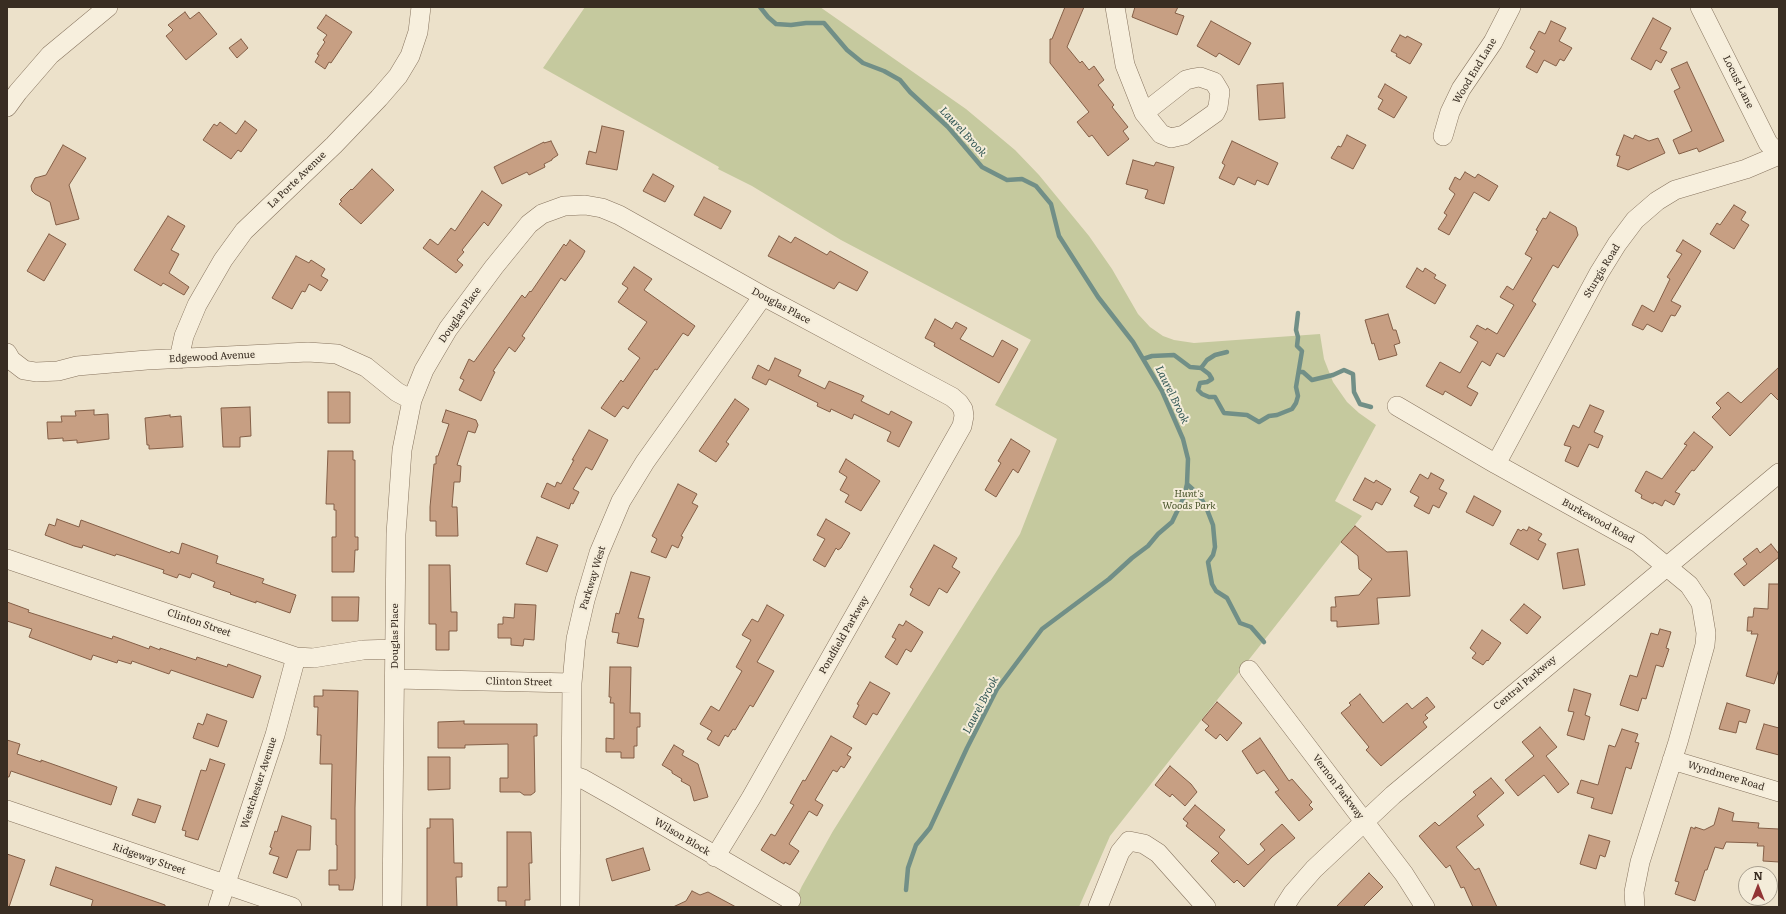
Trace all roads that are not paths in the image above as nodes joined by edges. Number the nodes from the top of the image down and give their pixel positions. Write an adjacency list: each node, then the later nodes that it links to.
1 (108, 7): 6 (street)
2 (421, 7): 12 (street, La Porte Avenue)
3 (1115, 7): 7 (street)
4 (1511, 7): 8 (street, Wood End Lane)
5 (1700, 7): 9 (street, Locust Lane)
6 (7, 107)
7 (1144, 113)
8 (1443, 136)
9 (1779, 155): 16 (street, Sturgis Road)
10 (763, 296): 13 (street, Douglas Place); 15 (street, Douglas Place); 24 (street, Parkway West)
11 (7, 353): 12 (street, Edgewood Avenue)
12 (179, 359): 13 (street, Edgewood Avenue)
13 (412, 400): 20 (street, Douglas Place)
14 (1398, 406): 16 (street, Burkewood Road)
15 (963, 409): 30 (street, Pondfield Parkway)
16 (1496, 464): 19 (street, Burkewood Road)
17 (1779, 473): 19 (street, Central Parkway)
18 (7, 559): 21 (street, Clinton Street)
19 (1665, 566): 25 (street, Burkewood Road); 29 (street, Central Parkway)
20 (394, 649): 21 (street, Clinton Street); 23 (street, Douglas Place)
21 (296, 657): 31 (street, Westchester Avenue)
22 (1249, 670): 29 (street, Vernon Parkway)
23 (395, 680): 24 (street, Clinton Street); 35 (street, Douglas Place)
24 (572, 683): 26 (street, Parkway West)
25 (1672, 760): 27 (street, Wyndmere Road); 41 (street, Burkewood Road)
26 (572, 775): 30 (street, Wilson Block); 36 (street, Parkway West)
27 (1779, 792)
28 (7, 810): 31 (street, Ridgeway Street)
29 (1364, 821): 39 (street, Central Parkway); 40 (street, Vernon Parkway)
30 (716, 857): 32 (street, Wilson Block)
31 (225, 884): 33 (street, Westchester Avenue); 34 (street, Ridgeway Street)
32 (792, 900)
33 (218, 907)
34 (292, 907)
35 (392, 907)
36 (570, 907)
37 (1098, 907): 38 (street)
38 (1206, 907)
39 (1284, 907)
40 (1425, 907)
41 (1635, 907)

